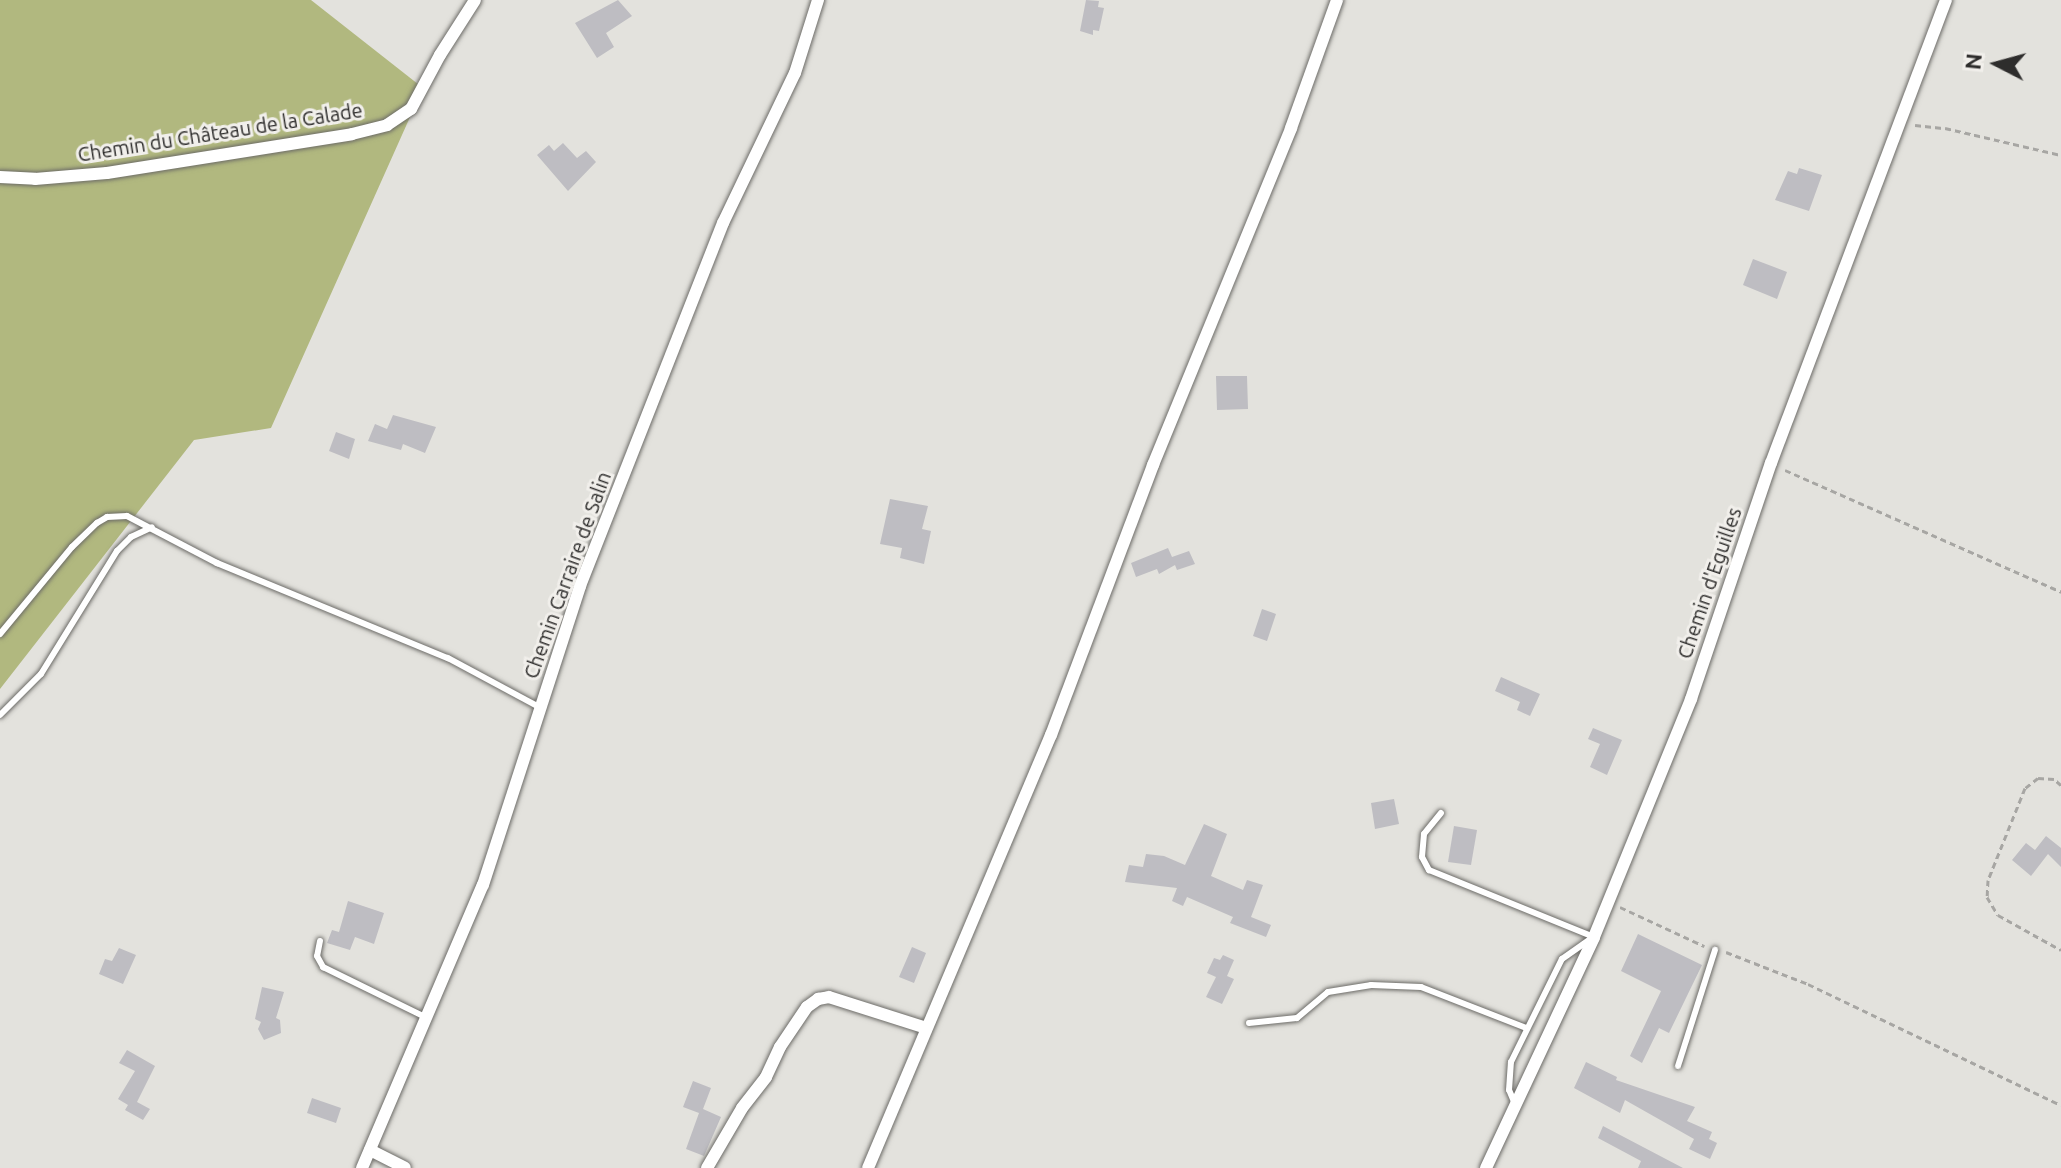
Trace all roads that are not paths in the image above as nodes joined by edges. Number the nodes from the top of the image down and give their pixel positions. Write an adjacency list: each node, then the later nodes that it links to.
1 (475, 0): 5 (street, Chemin du Château de la Calade)
2 (818, 0): 8 (street, Chemin Carraire de Salin)
3 (1337, 0): 16 (street)
4 (1946, 0): 11 (street, Chemin d'Eguilles)
5 (0, 177)
6 (152, 527): 7 (lane); 8 (lane); 9 (lane)
7 (0, 634)
8 (541, 708): 14 (street, Chemin Carraire de Salin)
9 (0, 715)
10 (1441, 813): 11 (lane)
11 (1594, 937): 17 (lane); 19 (street, Chemin d'Eguilles)
12 (320, 941): 14 (lane)
13 (1715, 950): 18 (lane)
14 (425, 1017): 20 (street, Chemin Carraire de Salin)
15 (1249, 1023): 17 (lane)
16 (926, 1028): 23 (street); 24 (street)
17 (1526, 1028): 19 (lane)
18 (1678, 1066)
19 (1515, 1104): 25 (street, Chemin d'Eguilles)
20 (370, 1150): 21 (street, Chemin Carraire de Salin); 22 (street)
21 (362, 1168)
22 (405, 1168)
23 (707, 1168)
24 (868, 1168)
25 (1486, 1168)

